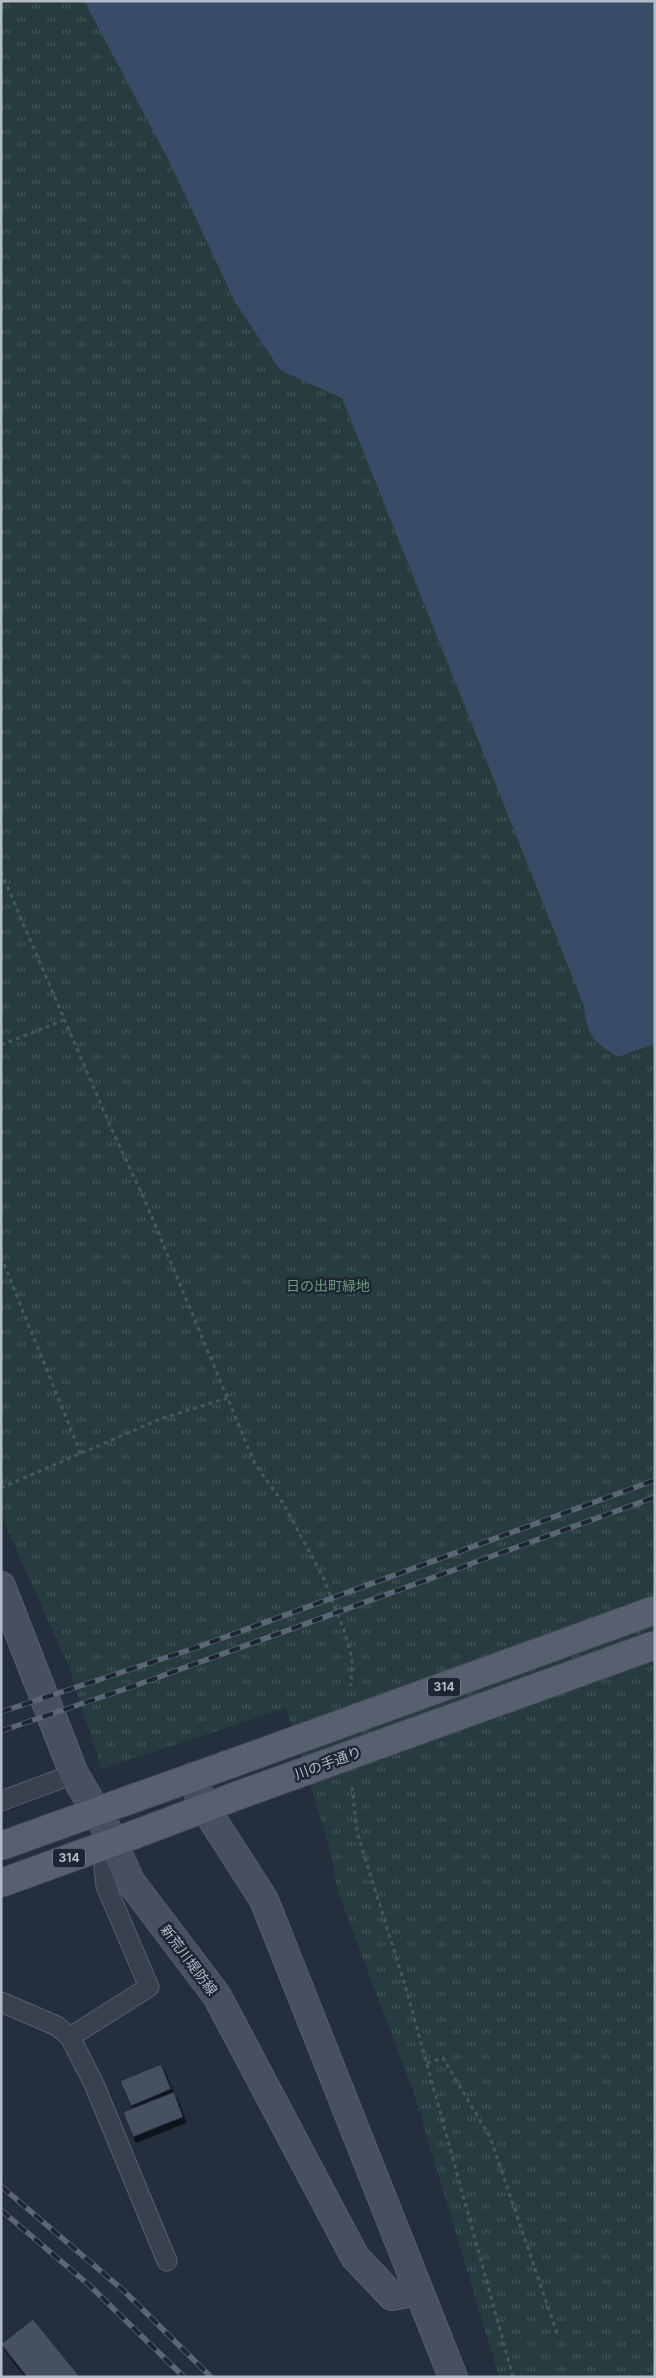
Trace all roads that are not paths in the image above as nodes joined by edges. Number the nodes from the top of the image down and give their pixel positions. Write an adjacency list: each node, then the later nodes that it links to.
1 (1, 1586): 4 (main road, 新荒川堤防線)
2 (655, 1610): 5 (main road, 314, bridge)
3 (655, 1645): 7 (main road, 川の手通り / 314, bridge)
4 (74, 1774): 6 (lane); 8 (main road, 新荒川堤防線)
5 (192, 1777): 7 (main road); 9 (main road, 314, bridge)
6 (1, 1801)
7 (205, 1808): 10 (main road, 川の手通り / 314, bridge); 14 (main road)
8 (109, 1833): 12 (lane); 14 (main road, 新荒川堤防線)
9 (1, 1846)
10 (1, 1883)
11 (1, 2002): 12 (lane)
12 (70, 2037): 13 (lane)
13 (167, 2262)
14 (418, 2291): 15 (main road)
15 (452, 2377)

